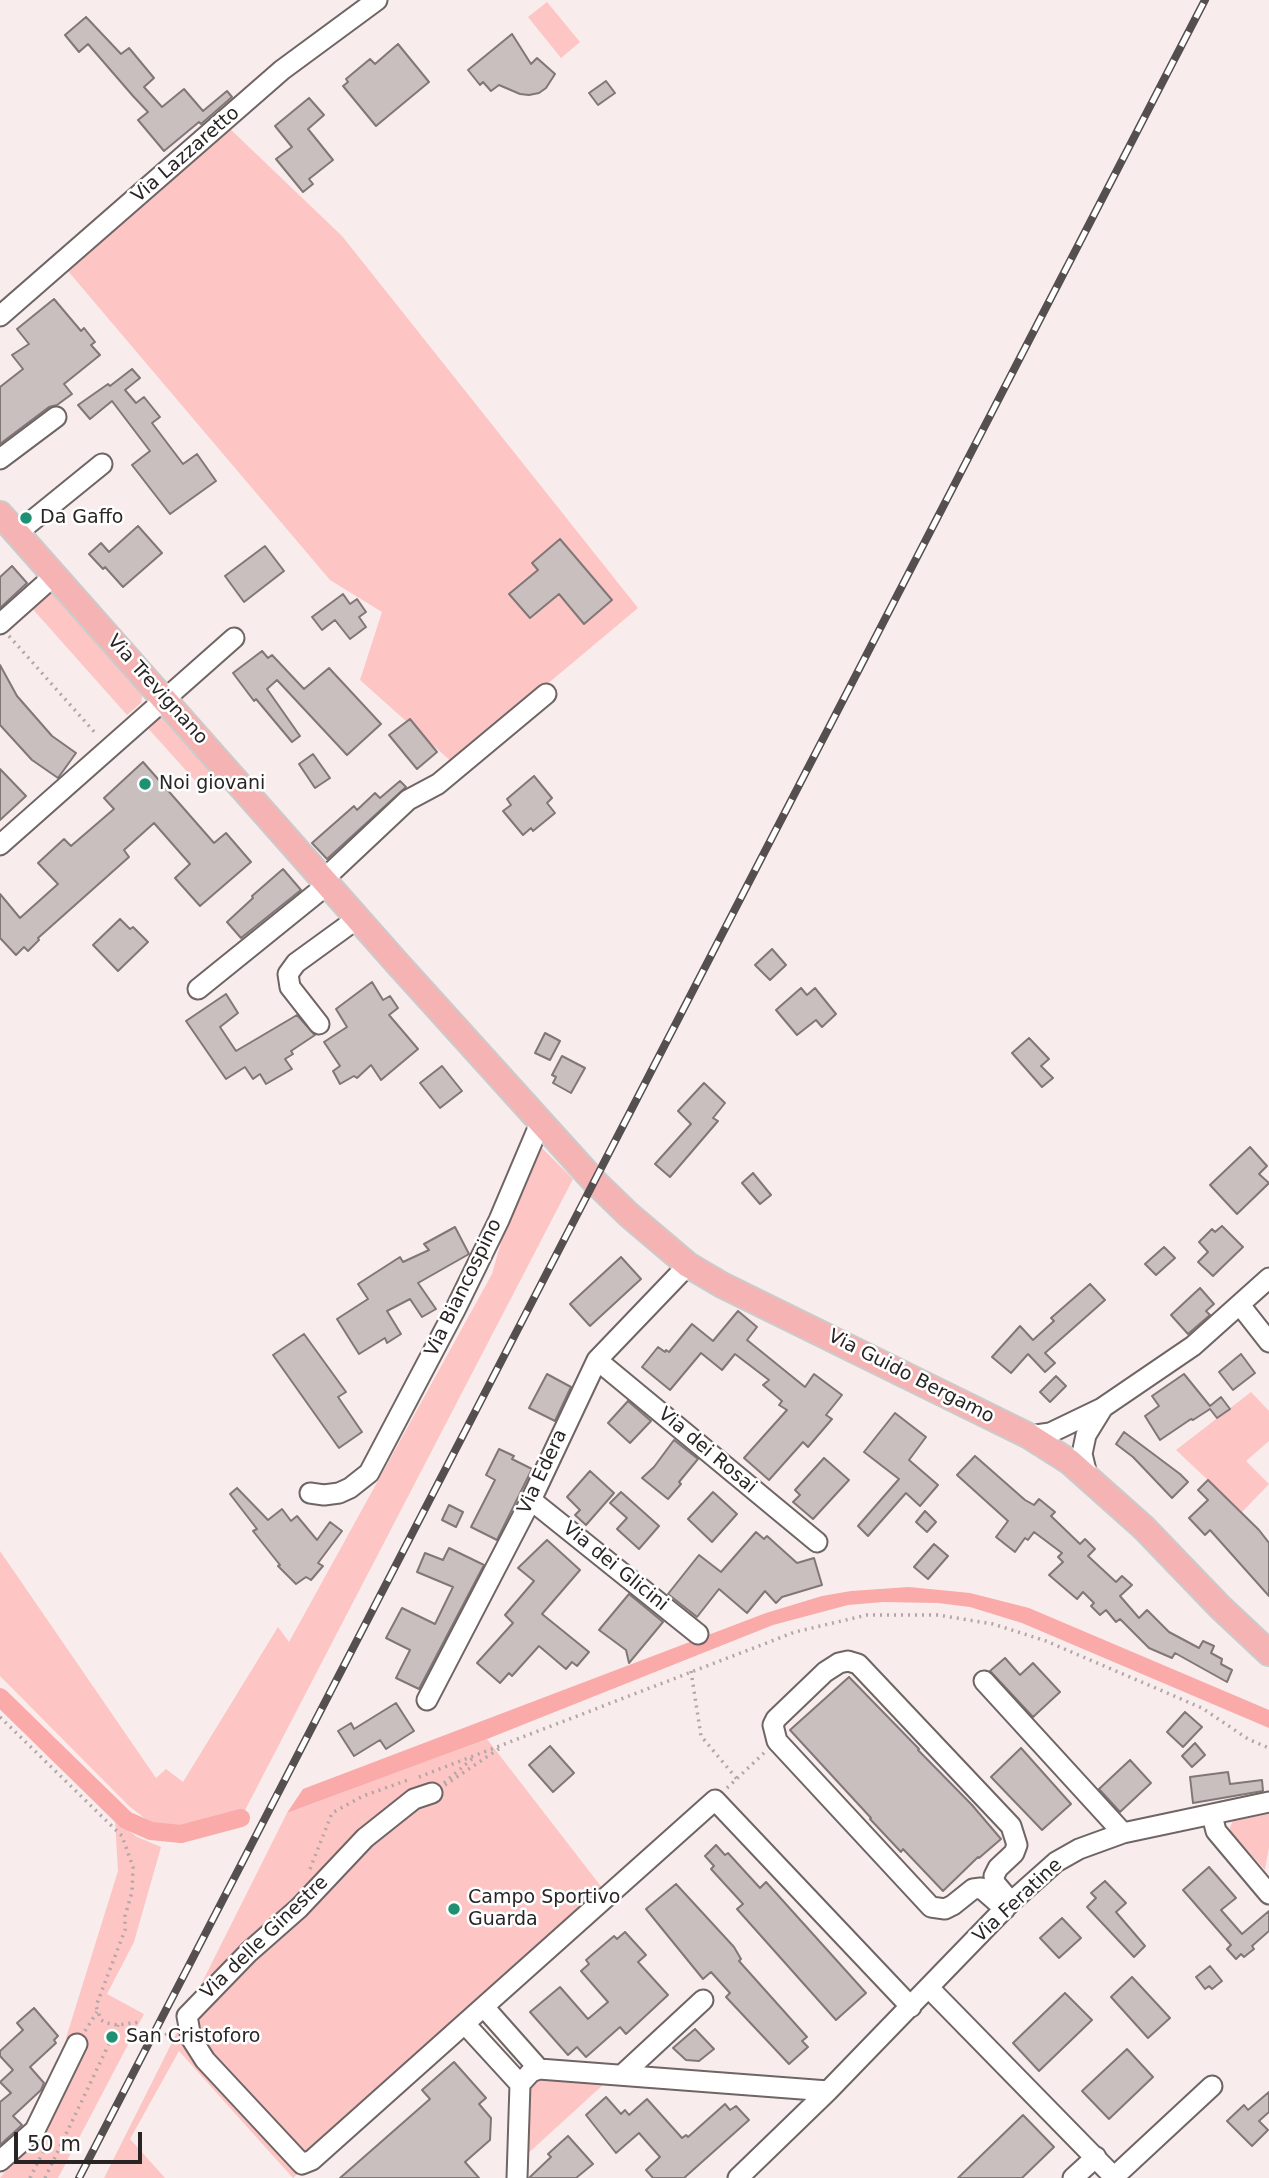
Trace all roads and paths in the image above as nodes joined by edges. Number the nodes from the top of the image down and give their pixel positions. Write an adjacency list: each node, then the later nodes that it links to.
1 (377, 0): 2 (street, Via Lazzaretto)
2 (0, 316)
3 (56, 417): 4 (street)
4 (0, 459)
5 (102, 464): 7 (street)
6 (0, 514): 7 (main road, Via Trevignano)
7 (17, 533): 8 (main road, Via Trevignano)
8 (55, 575): 9 (street); 12 (main road, Via Trevignano)
9 (2, 627): 13 (path)
10 (233, 638): 12 (street)
11 (546, 694): 15 (street)
12 (165, 698): 13 (street); 15 (main road, Via Trevignano)
13 (109, 748): 14 (street)
14 (0, 845)
15 (326, 881): 16 (main road, Via Trevignano); 17 (street)
16 (358, 918): 18 (street); 19 (main road, Via Trevignano)
17 (198, 989)
18 (319, 1024)
19 (541, 1121): 20 (main road, Via Guido Bergamo); 28 (street, Via Biancospino)
20 (688, 1265): 24 (street, Via Edera); 26 (main road, Via Guido Bergamo)
21 (1269, 1278): 22 (street)
22 (1240, 1305): 23 (street); 25 (street)
23 (1269, 1342)
24 (597, 1360): 29 (street, Via Edera); 30 (street, Via dei Rosai)
25 (1102, 1408): 26 (street); 27 (street)
26 (1030, 1436): 27 (main road, Via Guido Bergamo)
27 (1088, 1479): 32 (main road, Via Guido Bergamo)
28 (310, 1493)
29 (531, 1500): 31 (street, Via dei Glicini); 35 (street, Via Edera)
30 (817, 1542)
31 (698, 1634)
32 (1269, 1653)
33 (691, 1671): 38 (path); 39 (path); 41 (path)
34 (984, 1681): 46 (street)
35 (427, 1700)
36 (0, 1717): 56 (path)
37 (777, 1741): 41 (path); 49 (street); 49 (street)
38 (507, 1743): 40 (path); 42 (path)
39 (1269, 1748)
40 (476, 1755): 42 (path); 47 (path)
41 (737, 1779): 43 (path)
42 (432, 1793): 55 (street, Via delle Ginestre)
43 (715, 1800): 52 (street, Via delle Ginestre); 53 (street)
44 (1269, 1802): 45 (street, Via Feratine)
45 (1212, 1815): 46 (street, Via Feratine); 48 (street)
46 (1123, 1833): 49 (street, Via Feratine)
47 (307, 1876)
48 (1269, 1895)
49 (1008, 1906): 50 (street, Via Feratine)
50 (929, 1988): 53 (street, Via Feratine); 63 (street)
51 (703, 2000): 59 (street)
52 (484, 2007): 55 (street, Via delle Ginestre); 58 (street)
53 (911, 2007): 62 (street, Via Feratine)
54 (140, 2022): 56 (path)
55 (465, 2024): 60 (street)
56 (118, 2025): 66 (path)
57 (77, 2044): 64 (street)
58 (538, 2069): 59 (street); 60 (street)
59 (622, 2075): 62 (street)
60 (520, 2084): 65 (street)
61 (1212, 2086): 69 (street)
62 (828, 2091): 67 (street, Via Feratine)
63 (1096, 2157): 68 (street); 69 (street)
64 (0, 2161)
65 (513, 2175)
66 (45, 2178)
67 (738, 2178)
68 (1073, 2178)
69 (1115, 2178)

